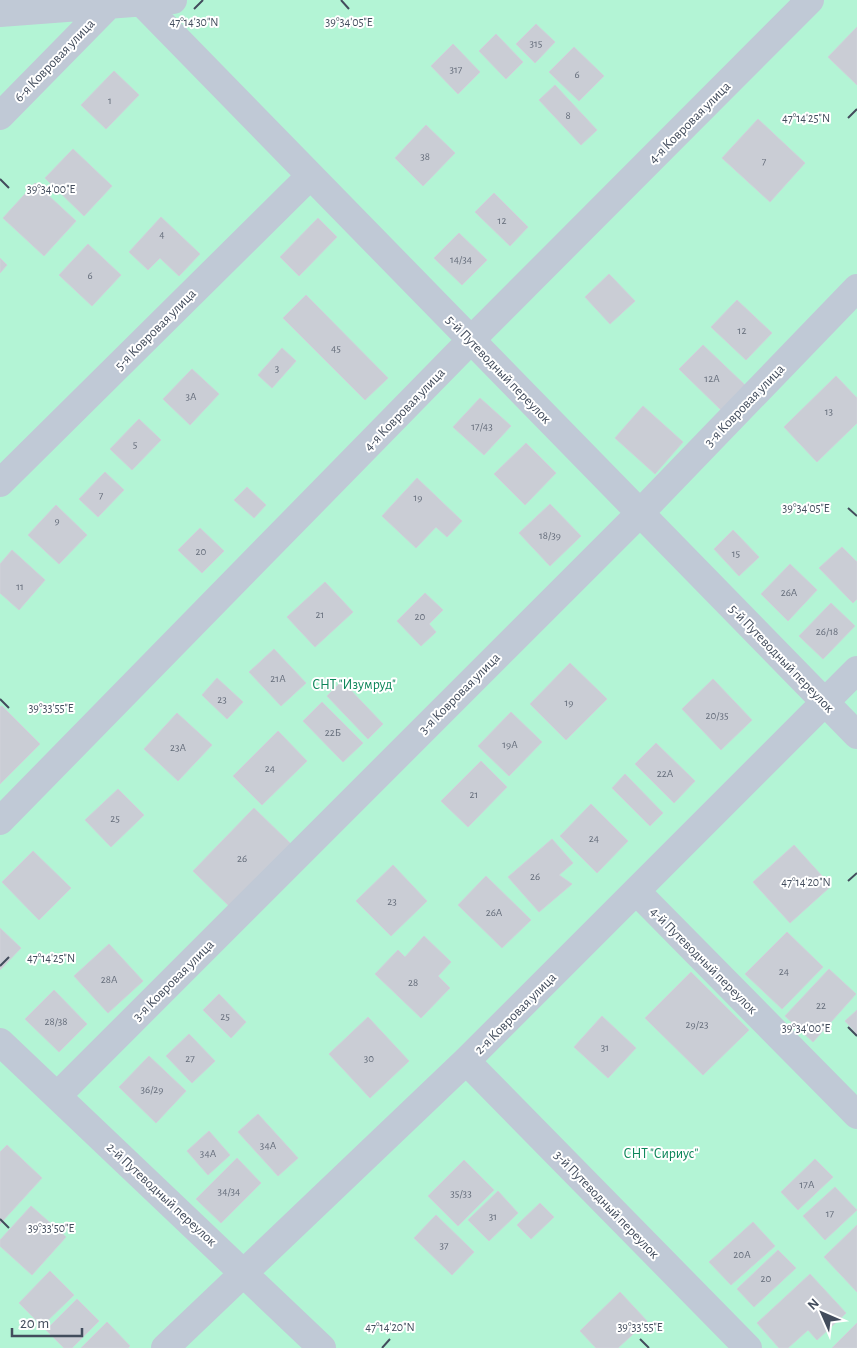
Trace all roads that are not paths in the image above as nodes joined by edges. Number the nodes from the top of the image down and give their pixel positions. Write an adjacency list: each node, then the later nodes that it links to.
1 (173, 0): 3 (street)
2 (810, 0): 9 (street, 4-я Ковровая улица)
3 (140, 2): 4 (street); 7 (street, 5-й Путеводный переулок)
4 (109, 5): 5 (street); 6 (street, 6-я Ковровая улица)
5 (0, 13)
6 (0, 116)
7 (310, 176): 9 (street, 5-й Путеводный переулок); 10 (street, 5-я Ковровая улица)
8 (857, 288): 11 (street, 3-я Ковровая улица)
9 (471, 340): 11 (street, 5-й Путеводный переулок); 15 (street, 4-я Ковровая улица)
10 (0, 483)
11 (640, 512): 13 (street, 5-й Путеводный переулок); 19 (street, 3-я Ковровая улица)
12 (857, 670): 13 (street, 2-я Ковровая улица)
13 (825, 702): 14 (street, 5-й Путеводный переулок); 16 (street, 2-я Ковровая улица)
14 (857, 735)
15 (0, 821)
16 (636, 891): 18 (street, 2-я Ковровая улица); 20 (street, 4-й Путеводный переулок)
17 (0, 1042): 19 (street, 2-й Путеводный переулок)
18 (466, 1061): 21 (street, 2-я Ковровая улица); 24 (street, 3-й Путеводный переулок)
19 (58, 1095): 21 (street, 2-й Путеводный переулок)
20 (857, 1114)
21 (244, 1272): 22 (street, 2-я Ковровая улица); 23 (street, 2-й Путеводный переулок)
22 (165, 1348)
23 (322, 1348)
24 (748, 1348)

